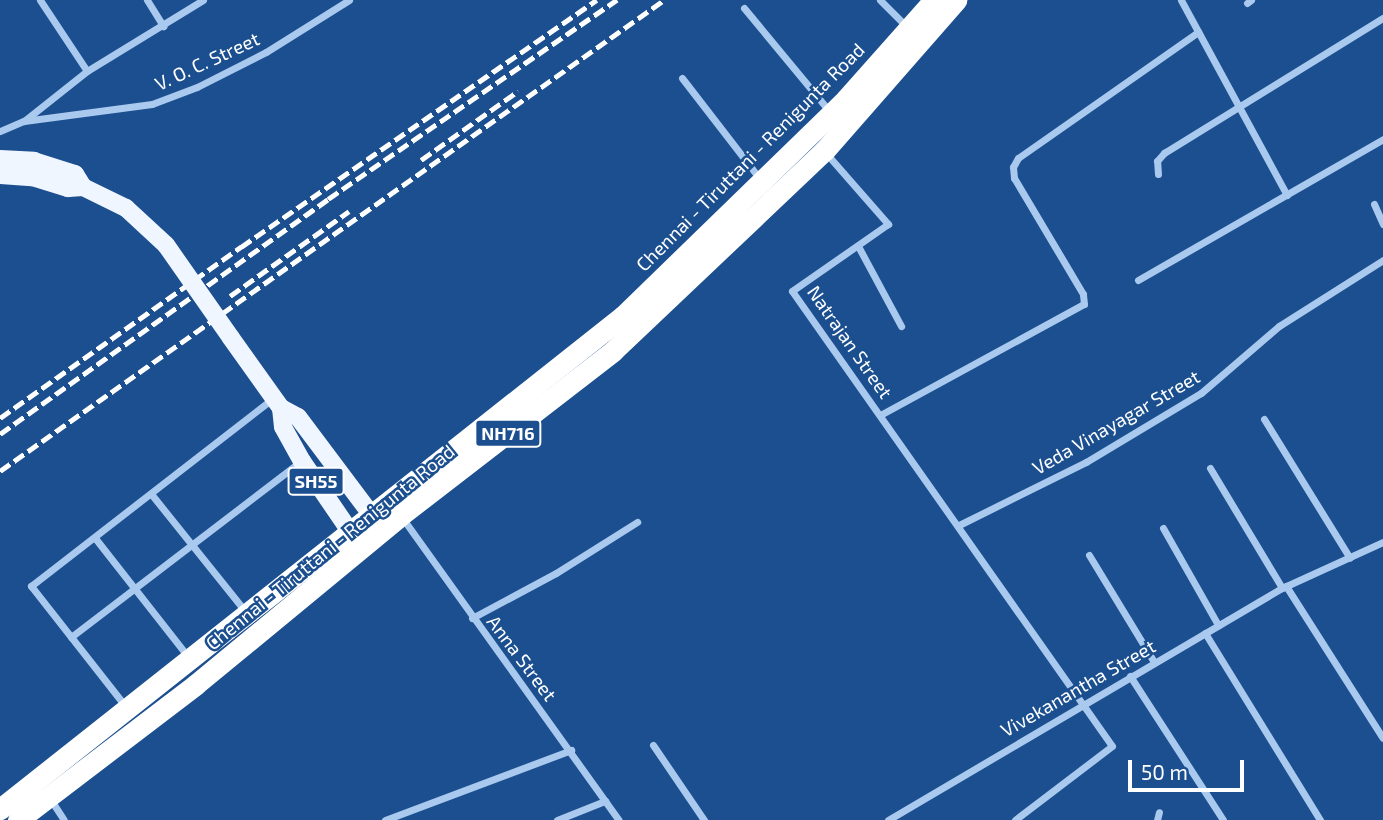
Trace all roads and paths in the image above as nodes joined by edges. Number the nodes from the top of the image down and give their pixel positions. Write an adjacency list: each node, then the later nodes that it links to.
1 (40, 0): 14 (street)
2 (147, 0): 11 (street)
3 (349, 0): 18 (street, V. O. C. Street)
4 (880, 0): 12 (street)
5 (933, 0): 12 (highway, Chennai - Tiruttani - Renigunta Road)
6 (956, 0): 21 (highway, Chennai - Tiruttani - Renigunta Road / NH716)
7 (1181, 0): 13 (street)
8 (199, 1): 11 (street)
9 (744, 8): 17 (street)
10 (1383, 18): 16 (street)
11 (163, 26): 14 (street)
12 (908, 28): 17 (highway, Chennai - Tiruttani - Renigunta Road)
13 (1198, 32): 16 (street); 35 (street)
14 (87, 71): 18 (street)
15 (682, 78): 25 (street)
16 (1239, 108): 23 (street); 27 (street)
17 (831, 113): 21 (highway, Chennai - Tiruttani - Renigunta Road)
18 (23, 121): 19 (street)
19 (0, 131)
20 (1383, 139): 27 (street)
21 (817, 143): 25 (highway, Chennai - Tiruttani - Renigunta Road); 30 (street, Natrajan Street); 40 (highway, Chennai - Tiruttani - Renigunta Road / NH716)
22 (0, 159): 26 (main road)
23 (1158, 174)
24 (0, 175): 26 (main road)
25 (762, 183): 42 (highway, Chennai - Tiruttani - Renigunta Road)
26 (83, 187): 34 (main road, bridge)
27 (1287, 195): 32 (street)
28 (1374, 204): 29 (street)
29 (1383, 224)
30 (858, 246): 33 (street); 35 (street, Natrajan Street)
31 (1383, 260): 43 (street, Veda Vinayagar Street)
32 (1138, 280)
33 (901, 326)
34 (278, 403): 37 (main road, SH55); 39 (street); 42 (main road, SH55)
35 (882, 414): 43 (street)
36 (1264, 419): 50 (street)
37 (302, 461): 46 (main road, SH55); 48 (street)
38 (1210, 468): 51 (street)
39 (152, 495): 45 (street); 48 (street)
40 (401, 515): 42 (highway, Chennai - Tiruttani - Renigunta Road / NH716); 54 (street, Anna Street)
41 (636, 522): 54 (street)
42 (377, 524): 46 (highway, Chennai - Tiruttani - Renigunta Road / NH716)
43 (960, 525): 63 (street)
44 (1163, 528): 55 (street)
45 (95, 538): 52 (street); 58 (street)
46 (356, 540): 53 (highway, Chennai - Tiruttani - Renigunta Road); 59 (highway, Chennai - Tiruttani - Renigunta Road / NH716)
47 (1383, 542): 50 (street, Vivekanantha Street)
48 (192, 544): 52 (street); 53 (street)
49 (1089, 555): 61 (street)
50 (1350, 558): 51 (street, Vivekanantha Street)
51 (1284, 587): 55 (street, Vivekanantha Street); 65 (street)
52 (134, 589): 58 (street); 60 (street)
53 (247, 615): 56 (highway, Chennai - Tiruttani - Renigunta Road)
54 (472, 618): 67 (street, Anna Street)
55 (1218, 625): 57 (street, Vivekanantha Street)
56 (226, 631): 59 (highway); 60 (highway, Chennai - Tiruttani - Renigunta Road)
57 (1205, 633): 61 (street, Vivekanantha Street); 82 (street)
58 (71, 637): 64 (street)
59 (240, 649): 68 (highway, Chennai - Tiruttani - Renigunta Road / NH716)
60 (190, 659): 64 (highway, Chennai - Tiruttani - Renigunta Road)
61 (1154, 662): 62 (street, Vivekanantha Street)
62 (1130, 676): 63 (street, Vivekanantha Street); 81 (street)
63 (1084, 703): 71 (street); 78 (street, Vivekanantha Street)
64 (126, 707): 70 (highway, Chennai - Tiruttani - Renigunta Road)
65 (1383, 738)
66 (653, 744): 77 (street)
67 (571, 750): 69 (street, Anna Street); 74 (street)
68 (48, 795): 72 (highway, Chennai - Tiruttani - Renigunta Road / NH716); 73 (street)
69 (606, 801): 75 (street); 76 (street, Anna Street)
70 (0, 809)
71 (1024, 812): 79 (street); 80 (street)
72 (18, 820)
73 (64, 820)
74 (385, 820)
75 (557, 820)
76 (618, 820)
77 (704, 820)
78 (888, 820)
79 (1015, 820)
80 (1029, 820)
81 (1223, 820)
82 (1320, 820)

